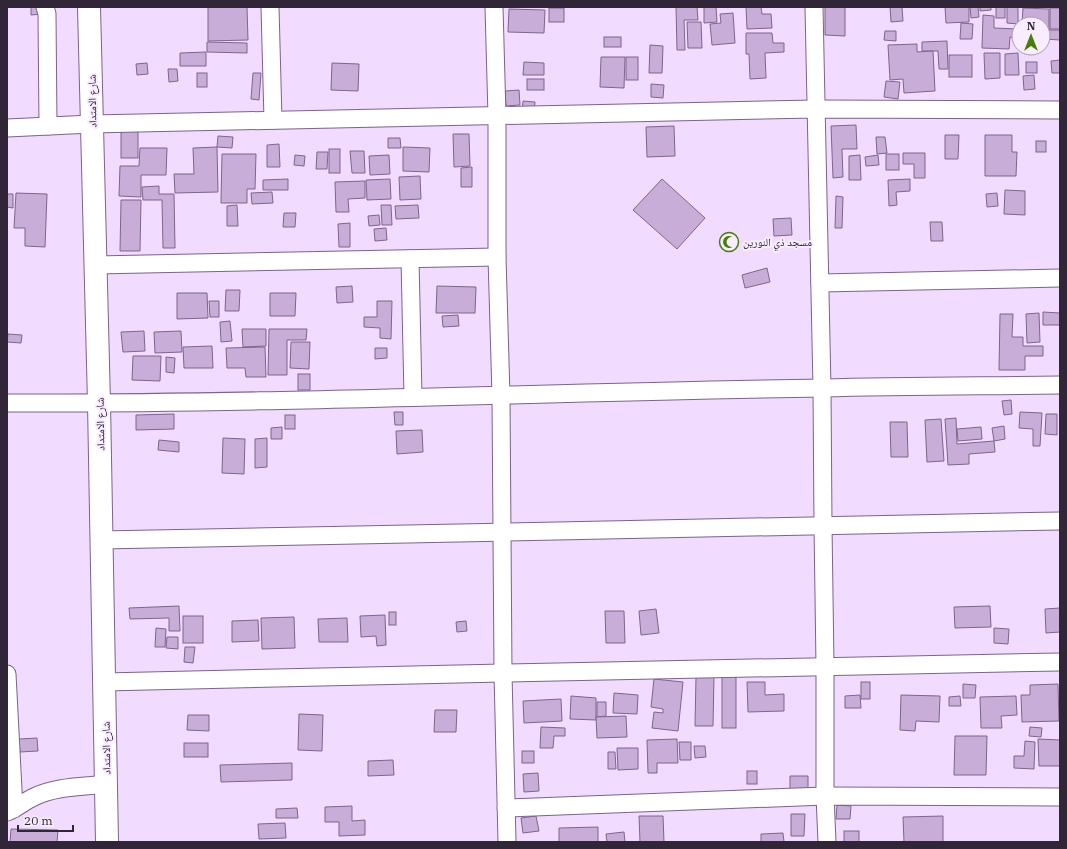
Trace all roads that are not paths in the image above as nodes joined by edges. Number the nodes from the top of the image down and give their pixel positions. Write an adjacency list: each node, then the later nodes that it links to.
1 (45, 7): 11 (street)
2 (89, 7): 10 (street, شارع الامتداد)
3 (270, 7): 9 (street)
4 (494, 7): 8 (street)
5 (814, 7): 6 (street)
6 (816, 109): 7 (street); 8 (street); 17 (street)
7 (1060, 110)
8 (497, 116): 9 (street); 13 (street)
9 (273, 120): 10 (street)
10 (92, 124): 11 (street); 15 (street, شارع الامتداد)
11 (48, 126): 12 (street)
12 (7, 128)
13 (497, 257): 14 (street); 20 (street)
14 (410, 259): 15 (street); 21 (street)
15 (95, 265): 23 (street, شارع الامتداد)
16 (1060, 278): 17 (street)
17 (820, 283): 19 (street)
18 (1060, 386): 19 (street)
19 (822, 388): 20 (street); 25 (street)
20 (500, 396): 21 (street); 26 (street)
21 (413, 397): 23 (street)
22 (7, 403): 23 (street)
23 (99, 403): 27 (street, شارع الامتداد)
24 (1060, 521): 25 (street)
25 (823, 525): 26 (street); 29 (street)
26 (502, 532): 27 (street); 30 (street)
27 (101, 540): 32 (street, شارع الامتداد)
28 (1060, 662): 29 (street)
29 (825, 666): 30 (street); 35 (street)
30 (503, 673): 32 (street); 37 (street)
31 (7, 674): 33 (street)
32 (104, 682): 34 (street, شارع الامتداد)
33 (7, 683): 38 (street)
34 (107, 784): 38 (street); 39 (street, شارع الامتداد)
35 (825, 796): 36 (street); 37 (street); 41 (street)
36 (1060, 797)
37 (506, 808): 40 (street)
38 (10, 810)
39 (107, 842)
40 (507, 842)
41 (827, 842)

